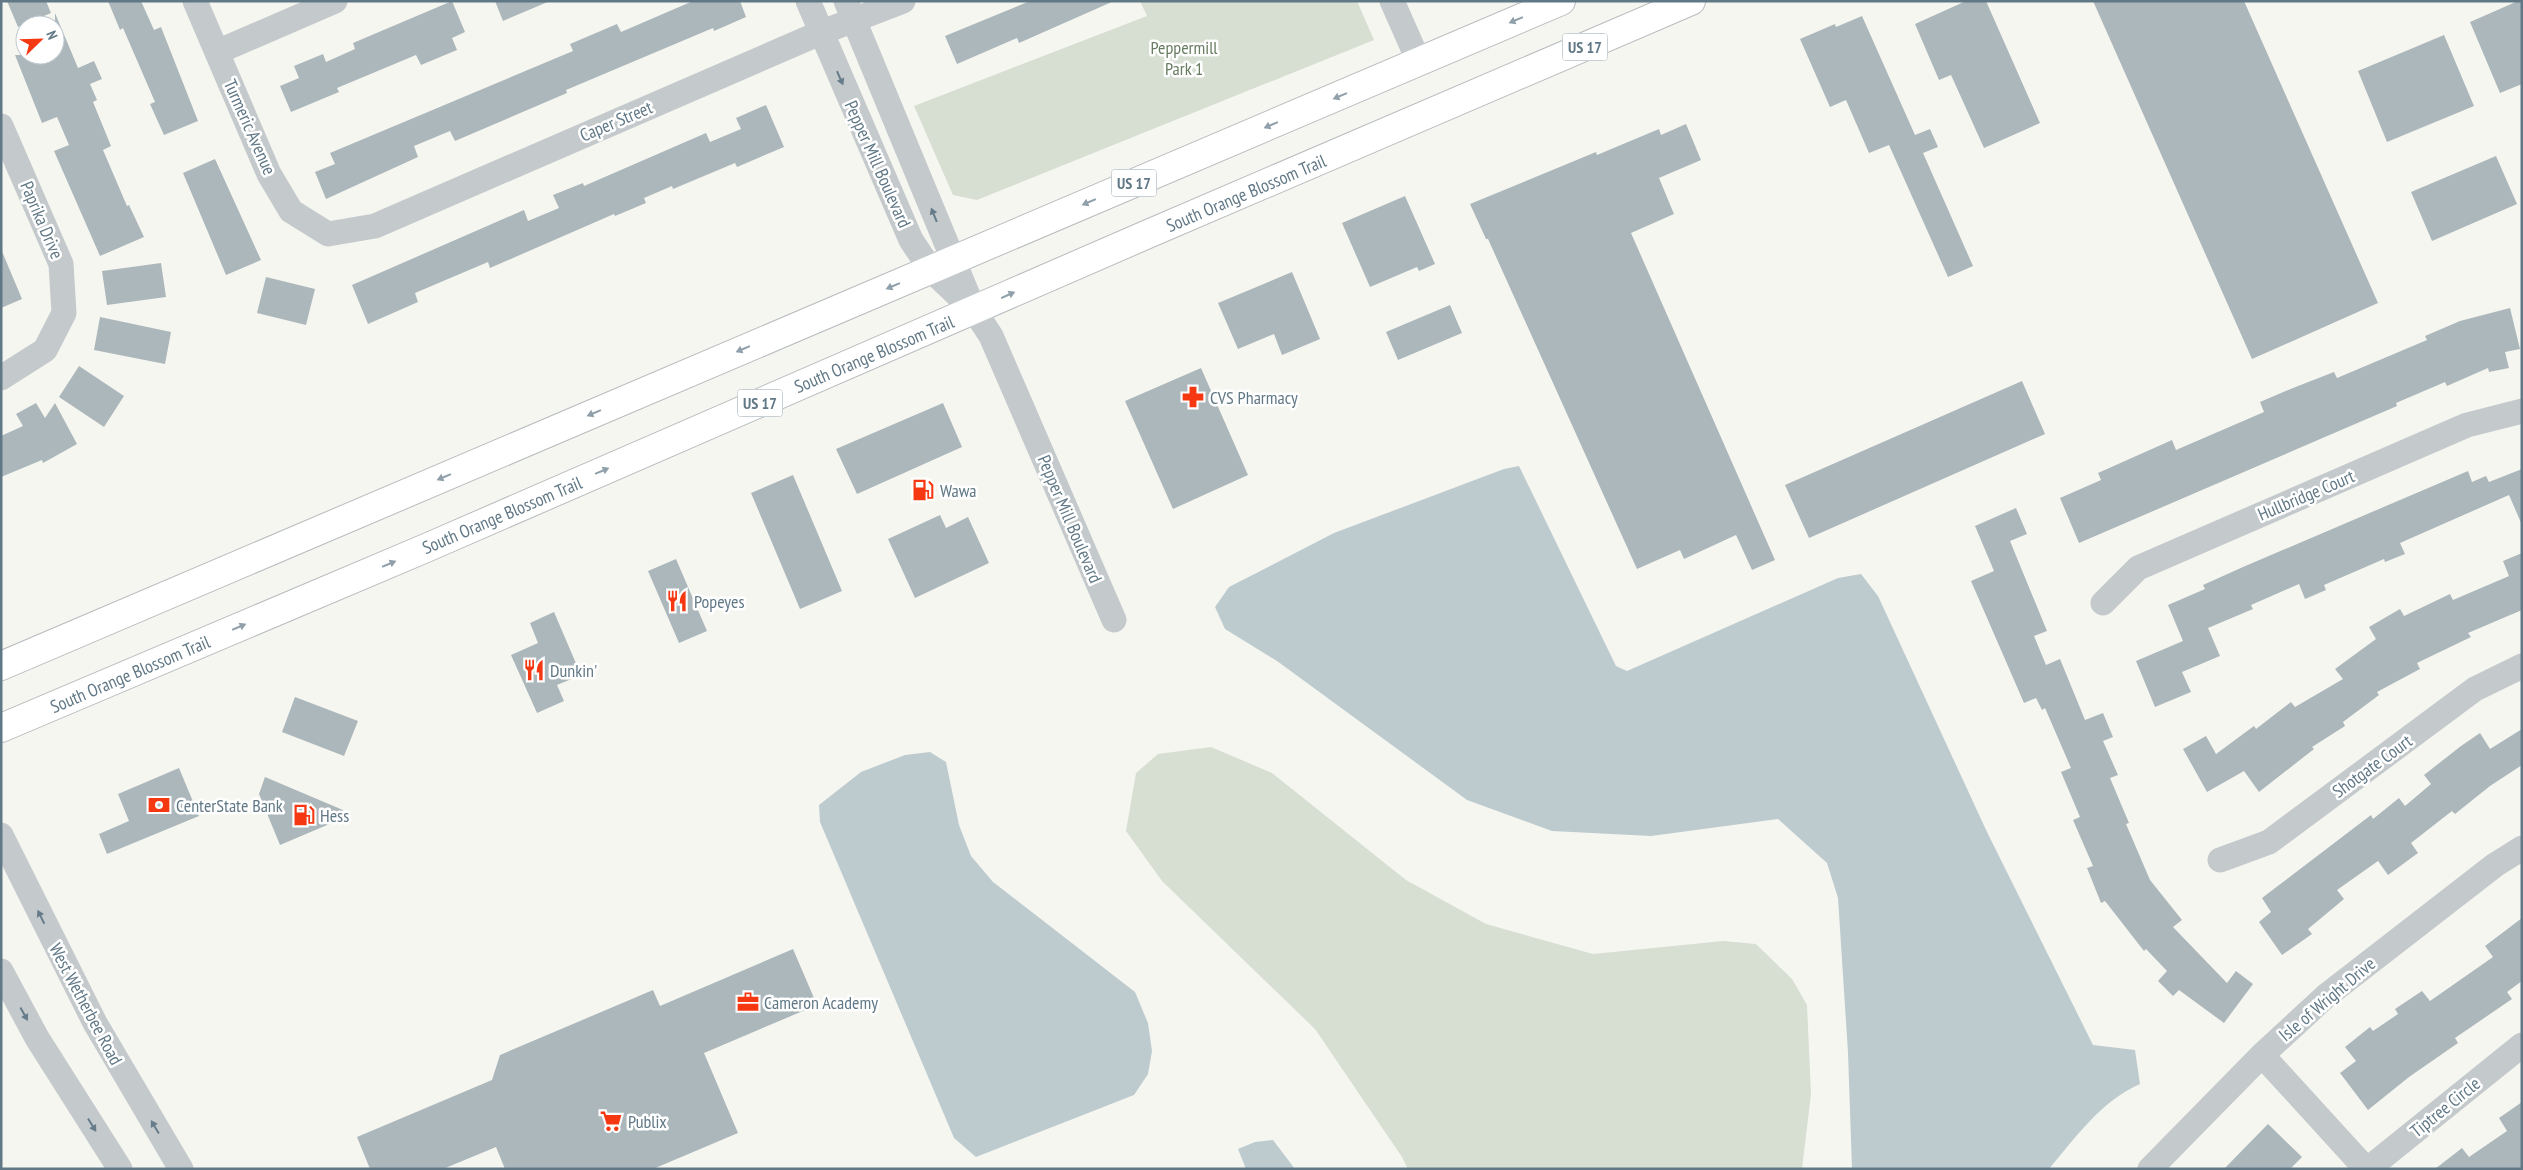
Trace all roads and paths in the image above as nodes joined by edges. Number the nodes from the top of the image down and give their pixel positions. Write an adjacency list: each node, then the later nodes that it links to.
1 (195, 1): 11 (street, Turmeric Avenue)
2 (334, 1): 11 (street)
3 (808, 1): 10 (street, Pepper Mill Boulevard)
4 (902, 1): 8 (street, Caper Street)
5 (1392, 1): 12 (street)
6 (1561, 1): 12 (main road, US 17, one-way to 12)
7 (1691, 1): 9 (main road, South Orange Blossom Trail / US 17)
8 (850, 10): 10 (street, Caper Street); 15 (street, Pepper Mill Boulevard, one-way to 8)
9 (1658, 10): 16 (main road, South Orange Blossom Trail / US 17, one-way to 9)
10 (820, 33): 14 (street, Caper Street); 15 (street, Pepper Mill Boulevard, one-way to 15)
11 (217, 52): 14 (street, Turmeric Avenue)
12 (1419, 62): 15 (main road, US 17, one-way to 15)
13 (1, 126): 17 (street, Paprika Drive)
14 (328, 234)
15 (942, 264): 16 (street, Pepper Mill Boulevard); 21 (main road, US 17, one-way to 21)
16 (974, 310): 20 (street, Pepper Mill Boulevard); 23 (main road, South Orange Blossom Trail / US 17, one-way to 16)
17 (1, 378)
18 (2522, 411): 19 (street, Hullbridge Court)
19 (2104, 603)
20 (1114, 620)
21 (1, 666)
22 (2522, 666): 26 (street, Shotgate Court)
23 (1, 728)
24 (1, 834): 31 (street, West Wetherbee Road, one-way to 24)
25 (2522, 848): 29 (street, Isle of Wright Drive)
26 (2220, 860)
27 (1, 971): 30 (street, one-way to 30)
28 (2522, 1045): 33 (street, Tiptree Circle)
29 (2262, 1055): 32 (street, Isle of Wright Drive); 33 (street, Tiptree Circle)
30 (120, 1169)
31 (181, 1169)
32 (2150, 1169)
33 (2367, 1169)

